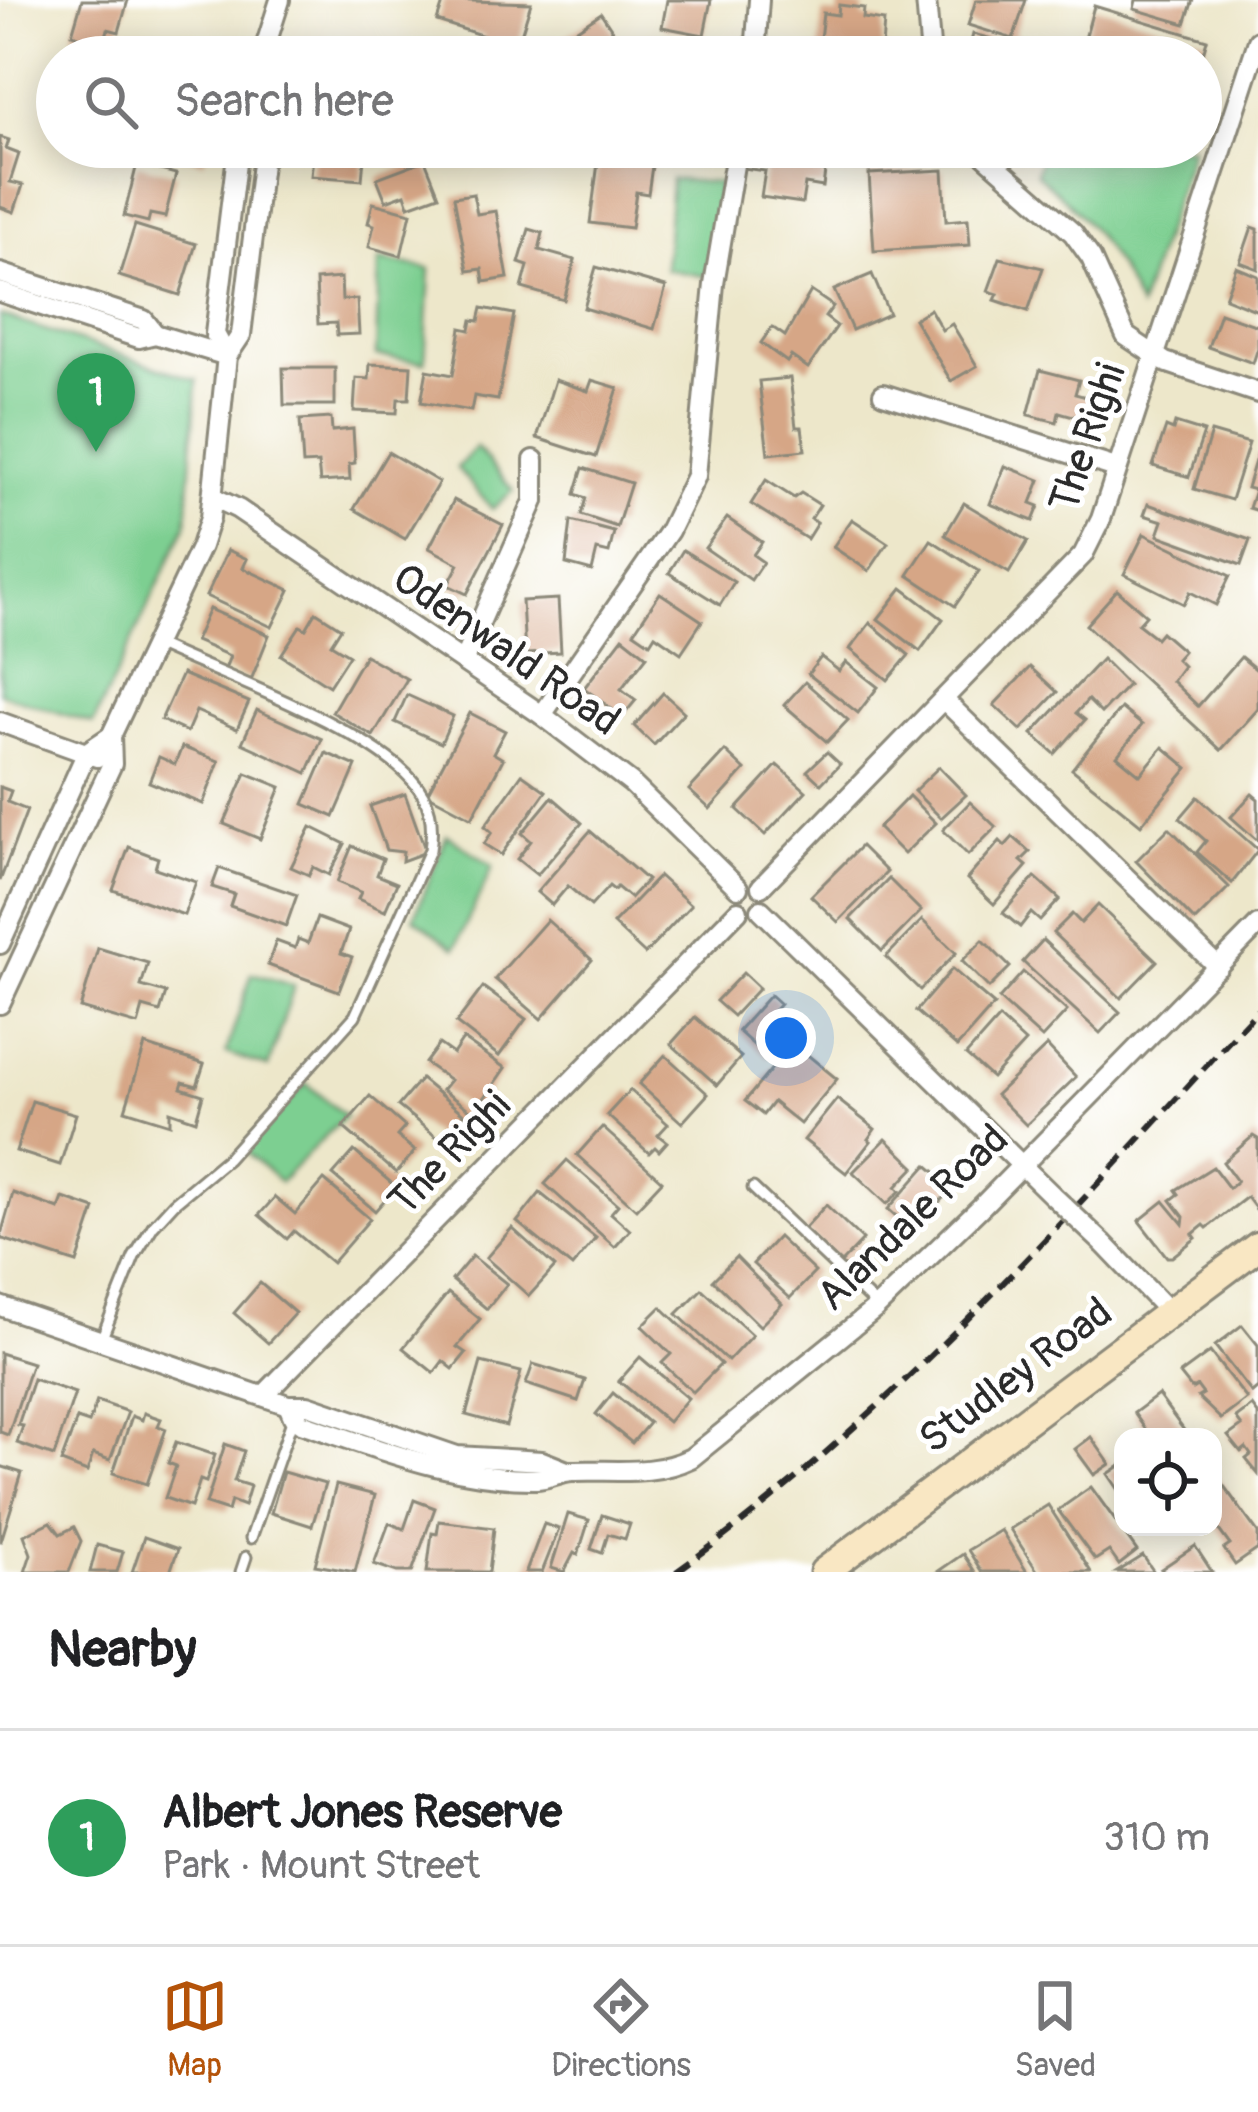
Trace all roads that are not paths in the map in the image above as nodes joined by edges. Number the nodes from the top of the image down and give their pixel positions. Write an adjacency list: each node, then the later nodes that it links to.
1 (280, 0): 4 (street)
2 (759, 0): 5 (street)
3 (926, 0): 6 (street)
4 (273, 36)
5 (758, 36)
6 (929, 36)
7 (1258, 42): 8 (street, The Righi)
8 (1222, 151)
9 (235, 168): 18 (street)
10 (261, 168): 18 (street)
11 (733, 168): 27 (street)
12 (999, 168): 17 (street)
13 (1217, 168): 17 (street, The Righi)
14 (0, 273): 16 (street)
15 (0, 292): 16 (street)
16 (155, 334): 18 (street)
17 (1155, 355): 19 (street); 22 (street, The Righi)
18 (227, 356): 23 (street)
19 (1258, 392)
20 (883, 394): 22 (street)
21 (534, 460): 25 (street)
22 (1116, 468): 26 (street, The Righi)
23 (213, 497): 24 (street); 25 (street, Odenwald Road)
24 (154, 644): 29 (street); 46 (lane)
25 (463, 661): 27 (street, Odenwald Road)
26 (945, 701): 32 (street, The Righi); 38 (street)
27 (542, 715): 33 (street, Odenwald Road)
28 (0, 722): 30 (street)
29 (110, 736): 30 (street); 31 (street)
30 (87, 752): 31 (street); 37 (street)
31 (112, 764): 39 (street)
32 (761, 887): 33 (street); 35 (street)
33 (738, 888): 34 (street)
34 (738, 910): 35 (street); 47 (street, The Righi)
35 (761, 910): 40 (street)
36 (1258, 925): 38 (street, Alandale Road)
37 (0, 944)
38 (1218, 967): 40 (street, Alandale Road)
39 (0, 1004)
40 (1022, 1166): 44 (street, Alandale Road); 45 (street, bridge)
41 (753, 1187): 44 (lane)
42 (1258, 1246): 45 (street, Studley Road)
43 (0, 1306): 46 (street, Alandale Road)
44 (878, 1306): 48 (street, Alandale Road)
45 (1170, 1313): 52 (street, Studley Road)
46 (101, 1340): 47 (street, Alandale Road)
47 (264, 1396): 48 (street, Alandale Road)
48 (291, 1411): 49 (lane)
49 (251, 1538)
50 (246, 1557): 51 (lane)
51 (241, 1572)
52 (824, 1572)

